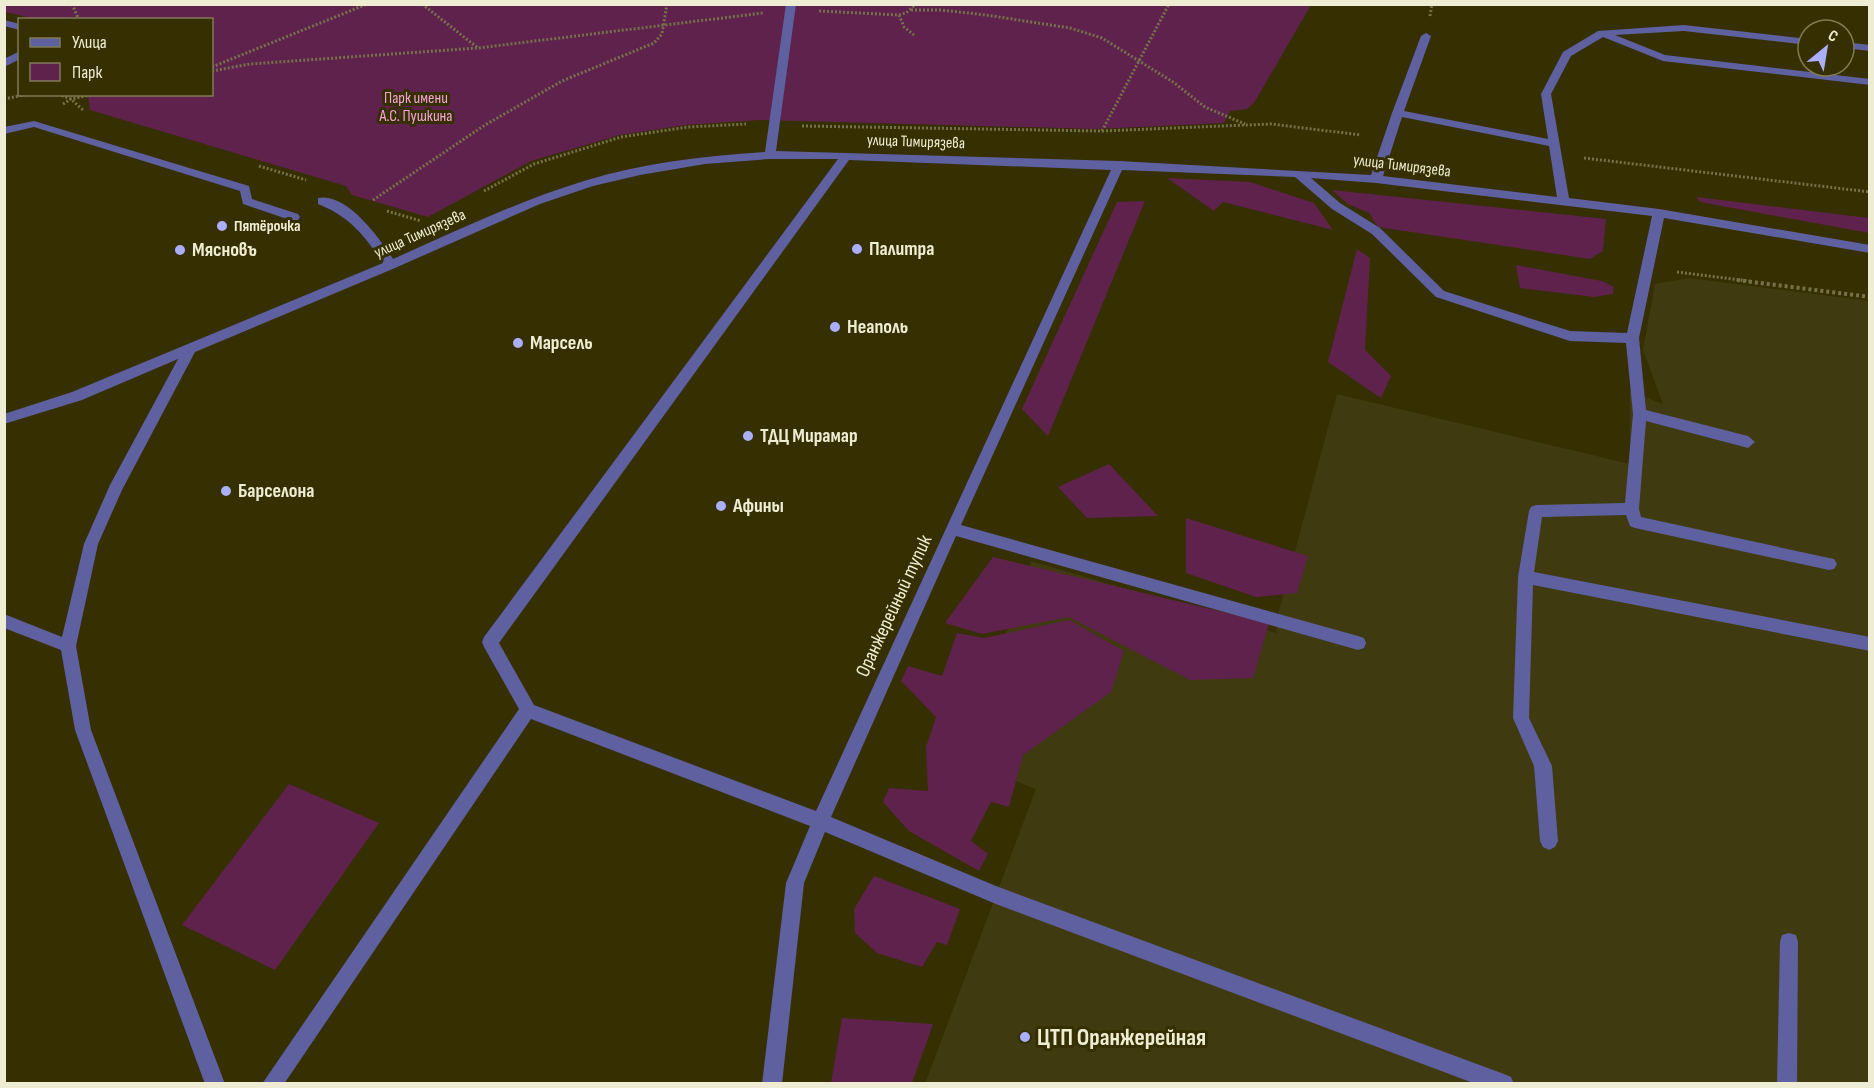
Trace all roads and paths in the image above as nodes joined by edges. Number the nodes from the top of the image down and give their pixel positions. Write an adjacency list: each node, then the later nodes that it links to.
1 (72, 4): 10 (path)
2 (367, 4): 20 (path)
3 (423, 4): 16 (path)
4 (667, 4): 11 (path)
5 (916, 4): 8 (path)
6 (1169, 4): 18 (path)
7 (790, 7): 9 (path); 11 (path); 32 (street)
8 (910, 10): 9 (path); 18 (path)
9 (899, 15): 13 (path)
10 (78, 18)
11 (665, 25): 16 (path); 47 (path)
12 (1602, 33): 15 (street); 22 (street); 36 (street)
13 (914, 35)
14 (1426, 36): 31 (street)
15 (1796, 41)
16 (478, 48): 21 (path)
17 (18, 55): 19 (street)
18 (1140, 61): 30 (path); 33 (path)
19 (4, 64)
20 (213, 69)
21 (213, 69)
22 (1869, 82)
23 (19, 96): 26 (path)
24 (63, 96): 27 (path)
25 (86, 96): 27 (path)
26 (4, 99)
27 (71, 99): 28 (path); 29 (path)
28 (66, 102)
29 (85, 113)
30 (1112, 113)
31 (1397, 113): 35 (street); 36 (street)
32 (774, 124): 33 (path); 37 (street)
33 (1251, 125): 35 (path)
34 (4, 131): 49 (street)
35 (1388, 139): 42 (street)
36 (1555, 149): 44 (path); 45 (street)
37 (770, 155): 38 (street, улица Тимирязева); 51 (street, улица Тимирязева)
38 (846, 156): 40 (street, улица Тимирязева); 67 (street)
39 (256, 165): 43 (path)
40 (1119, 165): 41 (street, улица Тимирязева); 60 (street, Оранжерейный тупик)
41 (1298, 173): 42 (street, улица Тимирязева); 54 (street)
42 (1376, 179): 45 (street, улица Тимирязева)
43 (314, 182)
44 (1869, 192)
45 (1563, 200): 48 (street, улица Тимирязева)
46 (322, 201): 51 (street)
47 (366, 204)
48 (1659, 213): 50 (street, улица Тимирязева); 52 (street)
49 (294, 217)
50 (1869, 249)
51 (391, 265): 55 (street, улица Тимирязева)
52 (1646, 271): 53 (path); 54 (street)
53 (1869, 297)
54 (1632, 338): 56 (street)
55 (191, 348): 57 (street, улица Тимирязева); 66 (street)
56 (1640, 414): 58 (street); 59 (street)
57 (4, 419)
58 (1748, 442)
59 (1632, 508): 61 (street); 62 (street)
60 (952, 529): 64 (street); 68 (street, Оранжерейный тупик)
61 (1829, 564)
62 (1526, 577): 65 (street); 69 (street)
63 (4, 621): 66 (street)
64 (1358, 643)
65 (1869, 644)
66 (68, 646): 71 (street)
67 (528, 710): 68 (street); 72 (street)
68 (820, 822): 73 (street, Оранжерейный тупик); 74 (street)
69 (1549, 840)
70 (1789, 942): 75 (street)
71 (215, 1083)
72 (272, 1083)
73 (772, 1083)
74 (1504, 1083)
75 (1787, 1083)

